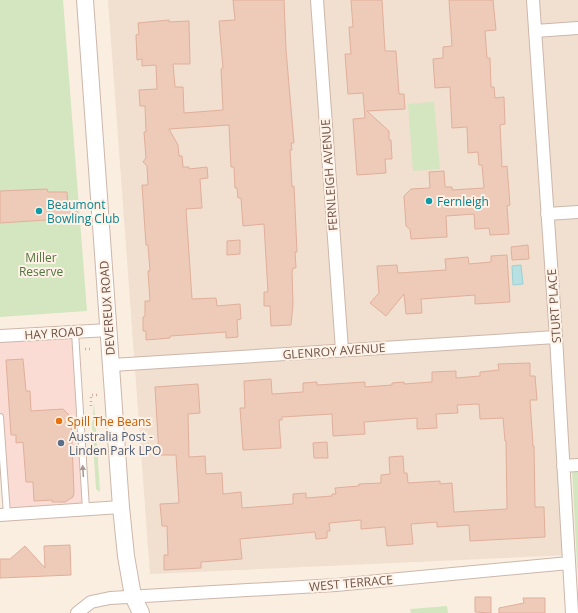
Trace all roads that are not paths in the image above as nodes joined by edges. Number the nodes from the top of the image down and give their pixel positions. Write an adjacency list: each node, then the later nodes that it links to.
1 (85, 0): 8 (street, DEVEREUX ROAD)
2 (317, 0): 12 (street, FERNLEIGH AVENUE)
3 (533, 0): 5 (street, STURT PLACE)
4 (578, 28): 5 (street)
5 (535, 31): 7 (street, STURT PLACE)
6 (578, 212): 7 (street)
7 (547, 214): 11 (street, STURT PLACE)
8 (108, 330): 9 (street, HAY ROAD); 13 (street, DEVEREUX ROAD)
9 (75, 332): 10 (street, HAY ROAD); 18 (lane, one-way to 9)
10 (0, 336)
11 (556, 336): 12 (street, GLENROY AVENUE); 16 (street, STURT PLACE)
12 (342, 350): 13 (street, GLENROY AVENUE)
13 (112, 365): 17 (street, DEVEREUX ROAD)
14 (0, 417): 19 (lane)
15 (578, 465): 16 (street)
16 (563, 466): 20 (street, STURT PLACE)
17 (121, 507): 18 (street); 21 (street, DEVEREUX ROAD)
18 (86, 510): 19 (street)
19 (4, 515)
20 (568, 563): 21 (street, WEST TERRACE); 24 (street, STURT PLACE)
21 (133, 596): 22 (street, WEST TERRACE); 23 (street, DEVEREUX ROAD)
22 (77, 613)
23 (141, 613)
24 (572, 613)

